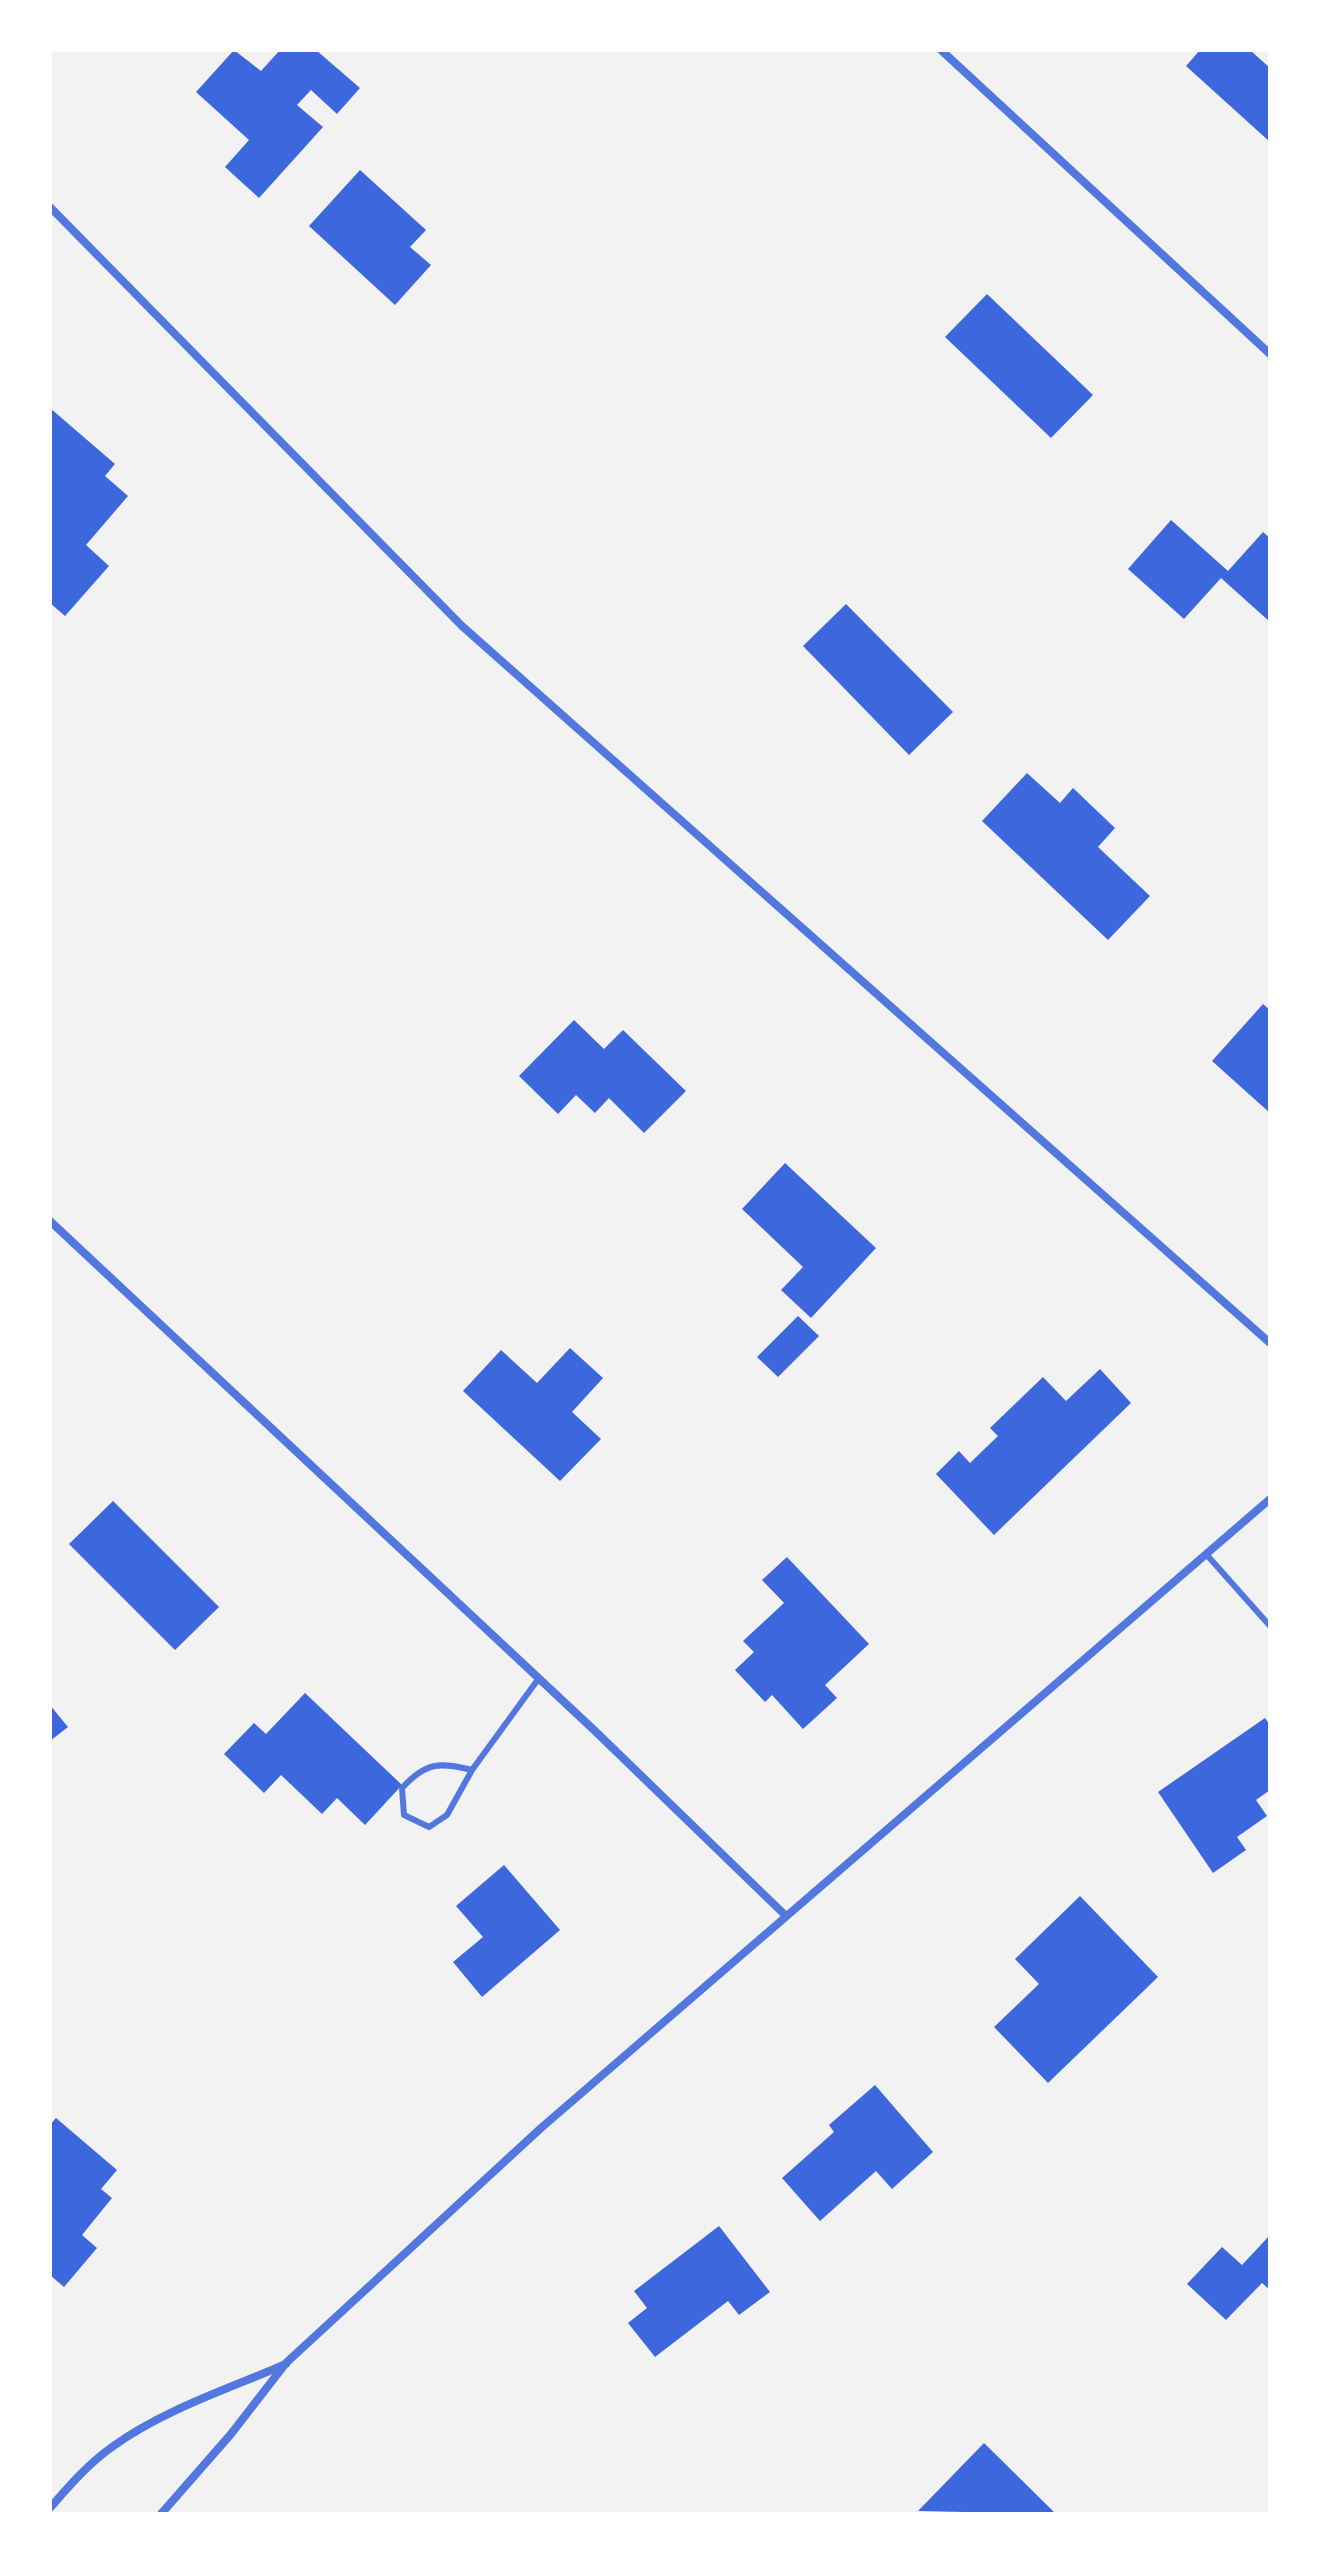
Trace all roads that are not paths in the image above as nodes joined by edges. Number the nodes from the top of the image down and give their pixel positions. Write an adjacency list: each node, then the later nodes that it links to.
1 (941, 50): 3 (street)
2 (50, 207): 5 (street)
3 (1270, 354)
4 (50, 1221): 9 (street)
5 (1270, 1343)
6 (1270, 1499): 7 (street)
7 (1206, 1554): 8 (lane); 11 (street)
8 (1270, 1626)
9 (539, 1678): 10 (lane); 11 (street)
10 (472, 1770): 10 (lane)
11 (785, 1915): 12 (street)
12 (286, 2363): 13 (street); 14 (street)
13 (50, 2508)
14 (161, 2514)

